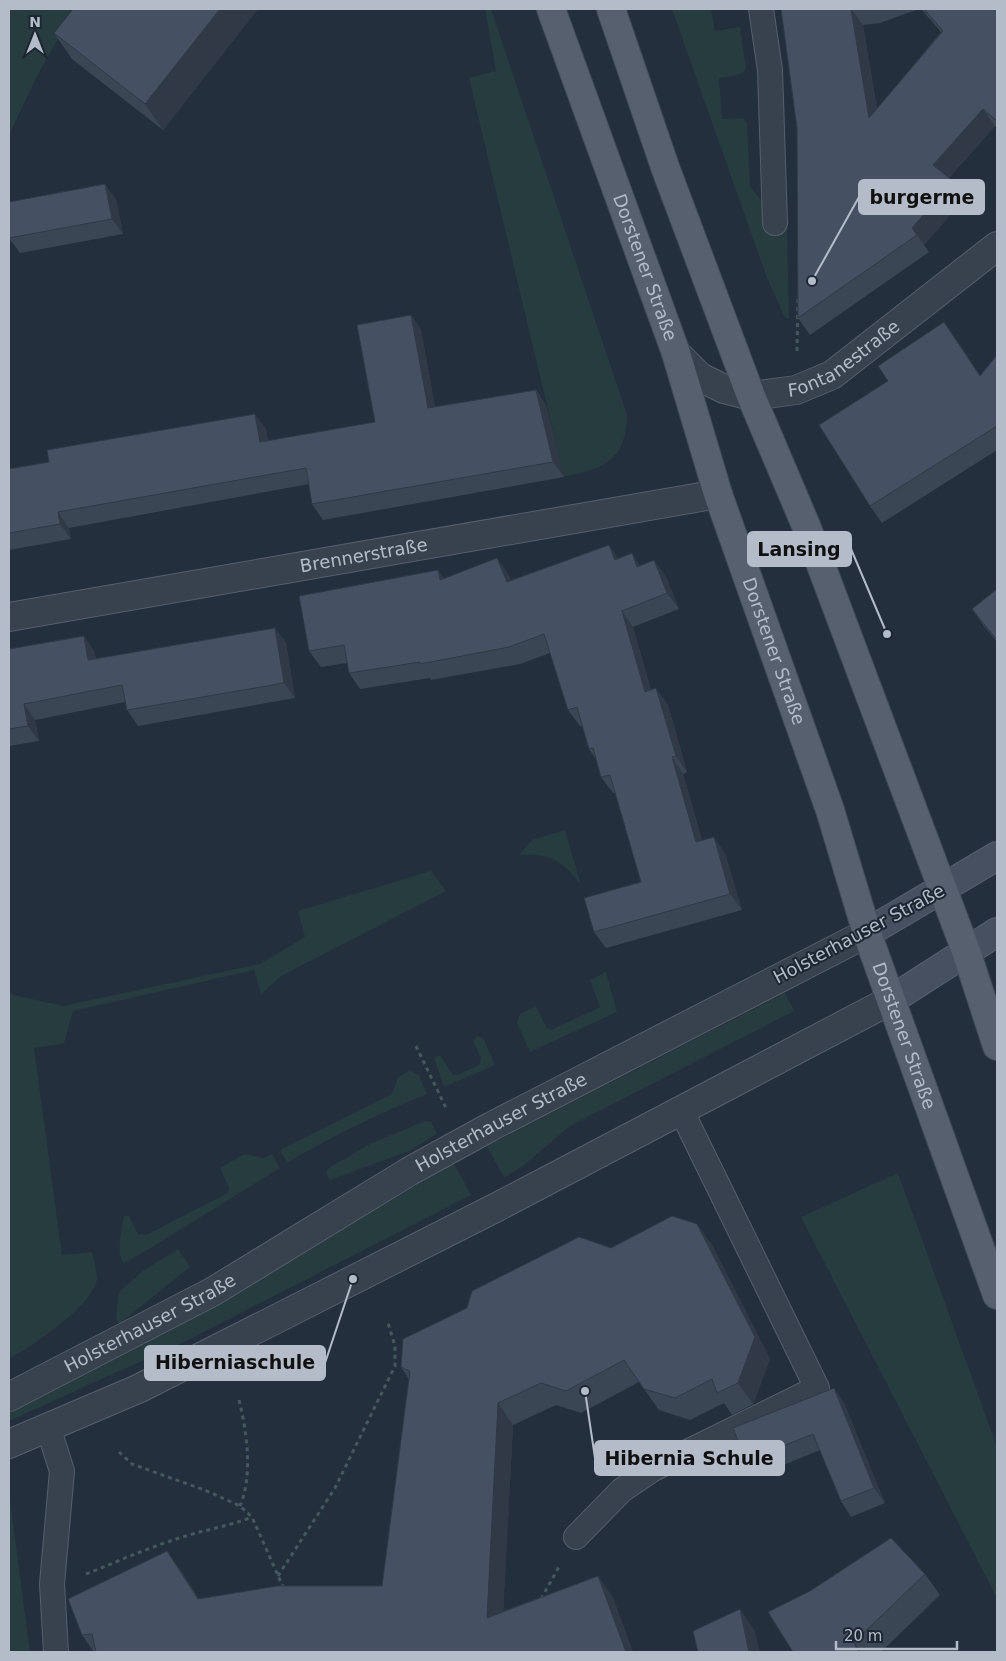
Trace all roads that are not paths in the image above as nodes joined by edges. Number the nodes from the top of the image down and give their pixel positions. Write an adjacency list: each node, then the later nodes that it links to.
1 (552, 9): 6 (main road, Dorstener Straße)
2 (611, 9): 7 (main road)
3 (761, 9): 4 (lane)
4 (775, 223)
5 (997, 246): 7 (street, Fontanestraße)
6 (676, 353): 7 (street, Fontanestraße); 8 (main road, Dorstener Straße)
7 (751, 396): 11 (main road)
8 (718, 494): 9 (street, Brennerstraße); 13 (main road, Dorstener Straße)
9 (9, 617)
10 (997, 856): 11 (main road, Holsterhauser Straße)
11 (942, 890): 13 (main road, Holsterhauser Straße); 14 (main road)
12 (997, 932): 14 (main road)
13 (867, 933): 15 (main road, Dorstener Straße); 19 (street, Holsterhauser Straße)
14 (966, 951): 15 (main road); 16 (main road)
15 (890, 1000): 17 (street); 18 (main road, Dorstener Straße)
16 (997, 1046)
17 (681, 1110): 20 (street); 22 (lane)
18 (997, 1295)
19 (9, 1397)
20 (48, 1427): 21 (street); 23 (lane)
21 (9, 1444)
22 (576, 1537)
23 (56, 1652)

